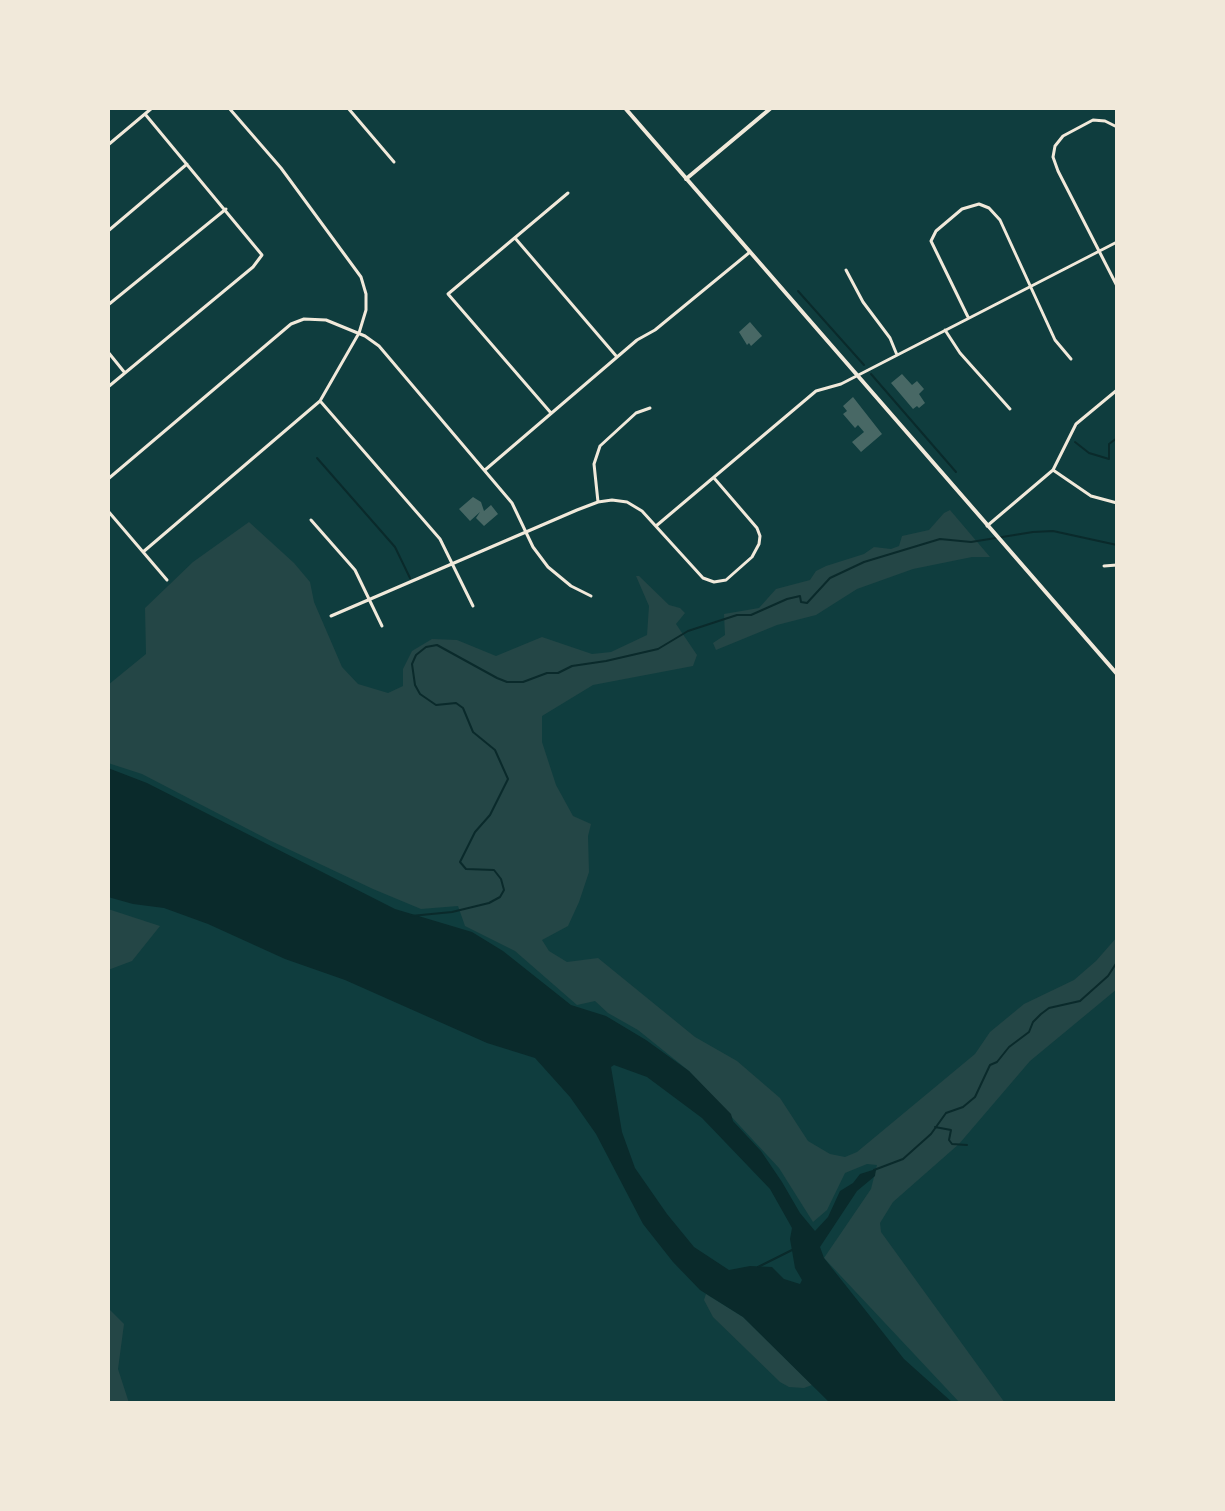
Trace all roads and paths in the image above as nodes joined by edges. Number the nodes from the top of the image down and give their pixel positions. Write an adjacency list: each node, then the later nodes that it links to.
1 (152, 108): 6 (street)
2 (229, 108): 25 (street)
3 (348, 108): 9 (street)
4 (625, 108): 11 (street)
5 (771, 108): 11 (street)
6 (145, 114): 8 (street); 10 (street)
7 (1117, 127): 17 (street)
8 (108, 145)
9 (394, 162)
10 (187, 164): 13 (street); 14 (street)
11 (686, 179): 18 (street)
12 (568, 193): 15 (street)
13 (226, 209): 22 (street); 30 (street)
14 (108, 231)
15 (515, 238): 28 (street); 37 (street)
16 (1117, 242): 17 (street)
17 (1099, 251): 20 (street); 21 (street)
18 (750, 252): 28 (street); 31 (street)
19 (846, 270): 27 (street)
20 (1032, 285): 23 (street); 23 (street); 29 (street)
21 (1117, 286)
22 (108, 305)
23 (968, 318): 24 (street)
24 (945, 330): 27 (street); 36 (street)
25 (359, 333): 34 (street); 38 (street); 41 (street)
26 (108, 352): 30 (street)
27 (897, 355): 31 (street)
28 (617, 357): 37 (street)
29 (1071, 359)
30 (125, 373): 32 (street)
31 (855, 376): 40 (street); 47 (street)
32 (108, 387)
33 (1117, 390): 39 (street)
34 (320, 401): 49 (street); 50 (street)
35 (650, 408): 42 (street)
36 (1010, 409)
37 (551, 413): 38 (street)
38 (485, 470): 48 (street)
39 (1053, 470): 43 (street); 47 (street)
40 (714, 478): 46 (street); 46 (street)
41 (108, 479)
42 (598, 502): 46 (street); 48 (street)
43 (1117, 503)
44 (108, 511): 49 (street)
45 (311, 520): 55 (street)
46 (656, 526)
47 (987, 526): 59 (street)
48 (528, 533): 50 (street); 54 (street)
49 (143, 552): 53 (street)
50 (454, 564): 55 (street); 56 (street)
51 (1117, 565): 52 (street)
52 (1104, 566)
53 (167, 580)
54 (591, 596)
55 (371, 599): 57 (street); 58 (street)
56 (473, 606)
57 (331, 616)
58 (382, 626)
59 (1117, 674)

